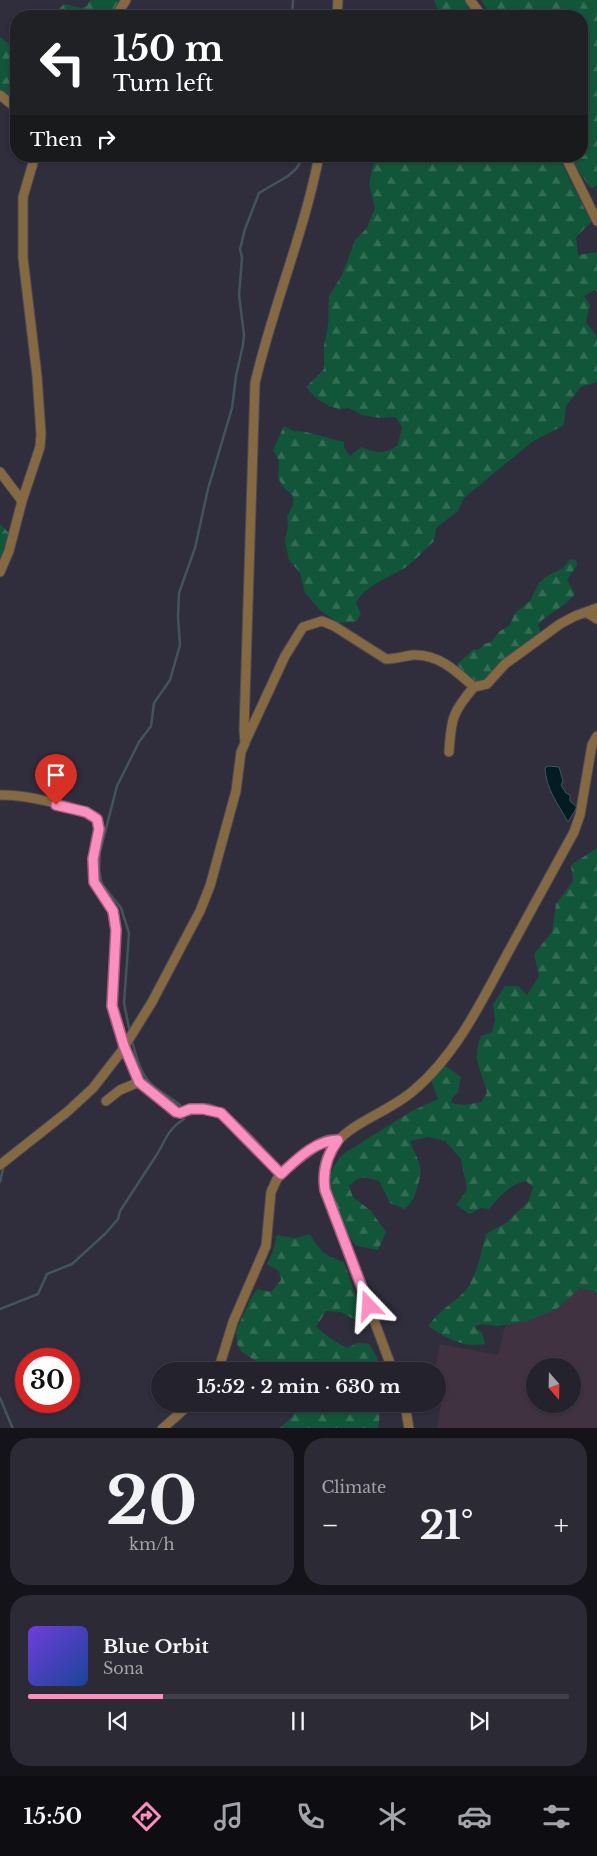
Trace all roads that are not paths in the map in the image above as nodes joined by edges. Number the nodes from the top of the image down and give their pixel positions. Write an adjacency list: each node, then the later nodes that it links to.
1 (0, 95): 2 (street)
2 (10, 103)
3 (33, 162): 8 (street)
4 (318, 162): 13 (street)
5 (568, 162): 6 (street)
6 (597, 221)
7 (0, 472): 8 (street)
8 (22, 501): 9 (street)
9 (0, 572)
10 (597, 615): 11 (street)
11 (474, 688): 13 (street); 14 (street)
12 (597, 736): 19 (street)
13 (245, 743): 16 (street)
14 (449, 752)
15 (0, 795): 16 (street)
16 (124, 1046): 17 (street); 20 (street)
17 (139, 1082): 18 (street); 21 (street)
18 (106, 1101)
19 (338, 1140): 21 (street); 23 (street)
20 (0, 1165)
21 (281, 1174): 22 (street)
22 (221, 1362)
23 (390, 1362)
24 (181, 1412): 26 (street)
25 (406, 1412): 27 (street)
26 (162, 1428)
27 (409, 1428)

